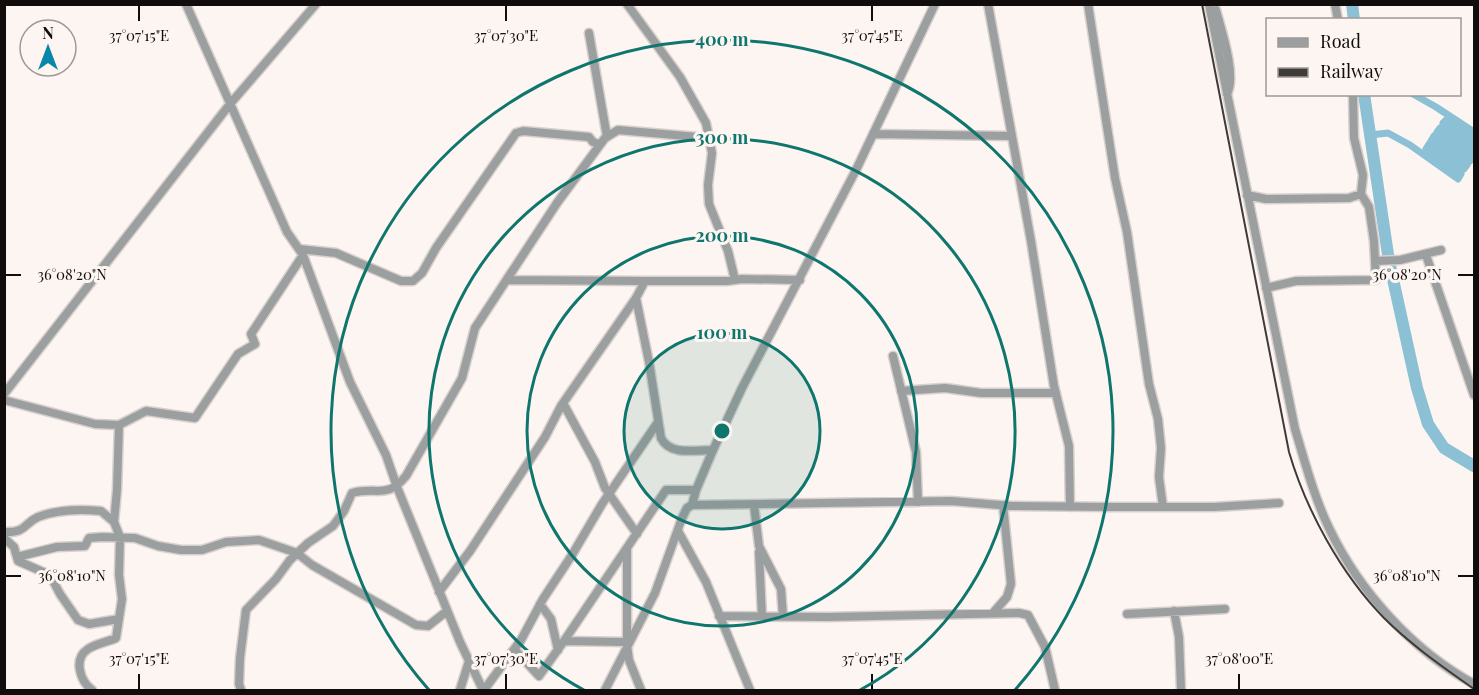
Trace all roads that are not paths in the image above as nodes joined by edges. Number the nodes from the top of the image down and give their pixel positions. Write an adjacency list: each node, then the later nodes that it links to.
1 (186, 4): 11 (street)
2 (316, 4): 11 (street)
3 (627, 4): 15 (street)
4 (935, 4): 12 (street)
5 (988, 4): 14 (street)
6 (1088, 4): 48 (street)
7 (1214, 6): 9 (street); 9 (street)
8 (589, 33): 13 (street)
9 (1227, 95): 18 (street)
10 (1353, 96): 17 (street)
11 (230, 104): 20 (street); 32 (street)
12 (873, 134): 14 (street); 25 (street)
13 (607, 136): 15 (street); 16 (street)
14 (1011, 136): 31 (street)
15 (709, 138): 24 (street)
16 (600, 144): 20 (street); 23 (street)
17 (1361, 194): 18 (street); 22 (street)
18 (1247, 195): 27 (street)
19 (1441, 250): 21 (street)
20 (301, 252): 37 (street); 39 (street)
21 (1425, 255): 22 (street); 33 (street)
22 (1380, 261): 27 (street)
23 (507, 280): 26 (street); 39 (street)
24 (735, 280): 25 (street); 26 (street)
25 (800, 280): 38 (street)
26 (645, 281): 28 (street)
27 (1266, 288): 75 (street)
28 (636, 298): 35 (street); 36 (street)
29 (893, 357): 30 (street)
30 (901, 391): 31 (street); 42 (street)
31 (1056, 393): 47 (street)
32 (4, 394)
33 (1474, 395)
34 (4, 400): 37 (street)
35 (563, 403): 41 (street); 59 (street)
36 (658, 422): 38 (street); 41 (street)
37 (119, 425): 49 (street)
38 (713, 450): 40 (street)
39 (397, 487): 57 (street); 59 (street)
40 (696, 490): 45 (street); 52 (street)
41 (609, 494): 52 (street); 60 (street)
42 (918, 502): 44 (street); 46 (street)
43 (1278, 503): 48 (street)
44 (754, 504): 45 (street); 55 (street)
45 (692, 505): 50 (street)
46 (1003, 506): 47 (street); 64 (street)
47 (1070, 507): 48 (street)
48 (1163, 507)
49 (114, 522): 51 (street); 53 (street)
50 (678, 531): 66 (street); 71 (street)
51 (4, 532)
52 (637, 534): 56 (street)
53 (120, 537): 57 (street); 58 (street); 69 (street)
54 (4, 538): 58 (street)
55 (759, 546): 67 (street); 68 (street)
56 (627, 549): 70 (street); 71 (street)
57 (297, 553): 62 (street); 77 (street)
58 (17, 557): 69 (street)
59 (439, 592): 62 (street)
60 (540, 604): 72 (street); 73 (street)
61 (1225, 609): 63 (street)
62 (447, 611): 74 (street)
63 (1174, 611): 65 (street); 84 (street)
64 (993, 613): 68 (street); 83 (street)
65 (1127, 615)
66 (719, 616): 67 (street); 82 (street)
67 (762, 616): 68 (street)
68 (783, 616)
69 (119, 619): 76 (street)
70 (564, 641): 71 (street); 72 (street)
71 (627, 645): 80 (street); 81 (street)
72 (558, 650): 73 (street)
73 (511, 653): 79 (street)
74 (469, 661): 78 (street); 79 (street)
75 (1474, 684)
76 (92, 690)
77 (241, 690)
78 (460, 690)
79 (484, 690)
80 (605, 690)
81 (641, 690)
82 (750, 690)
83 (1055, 690)
84 (1181, 690)

